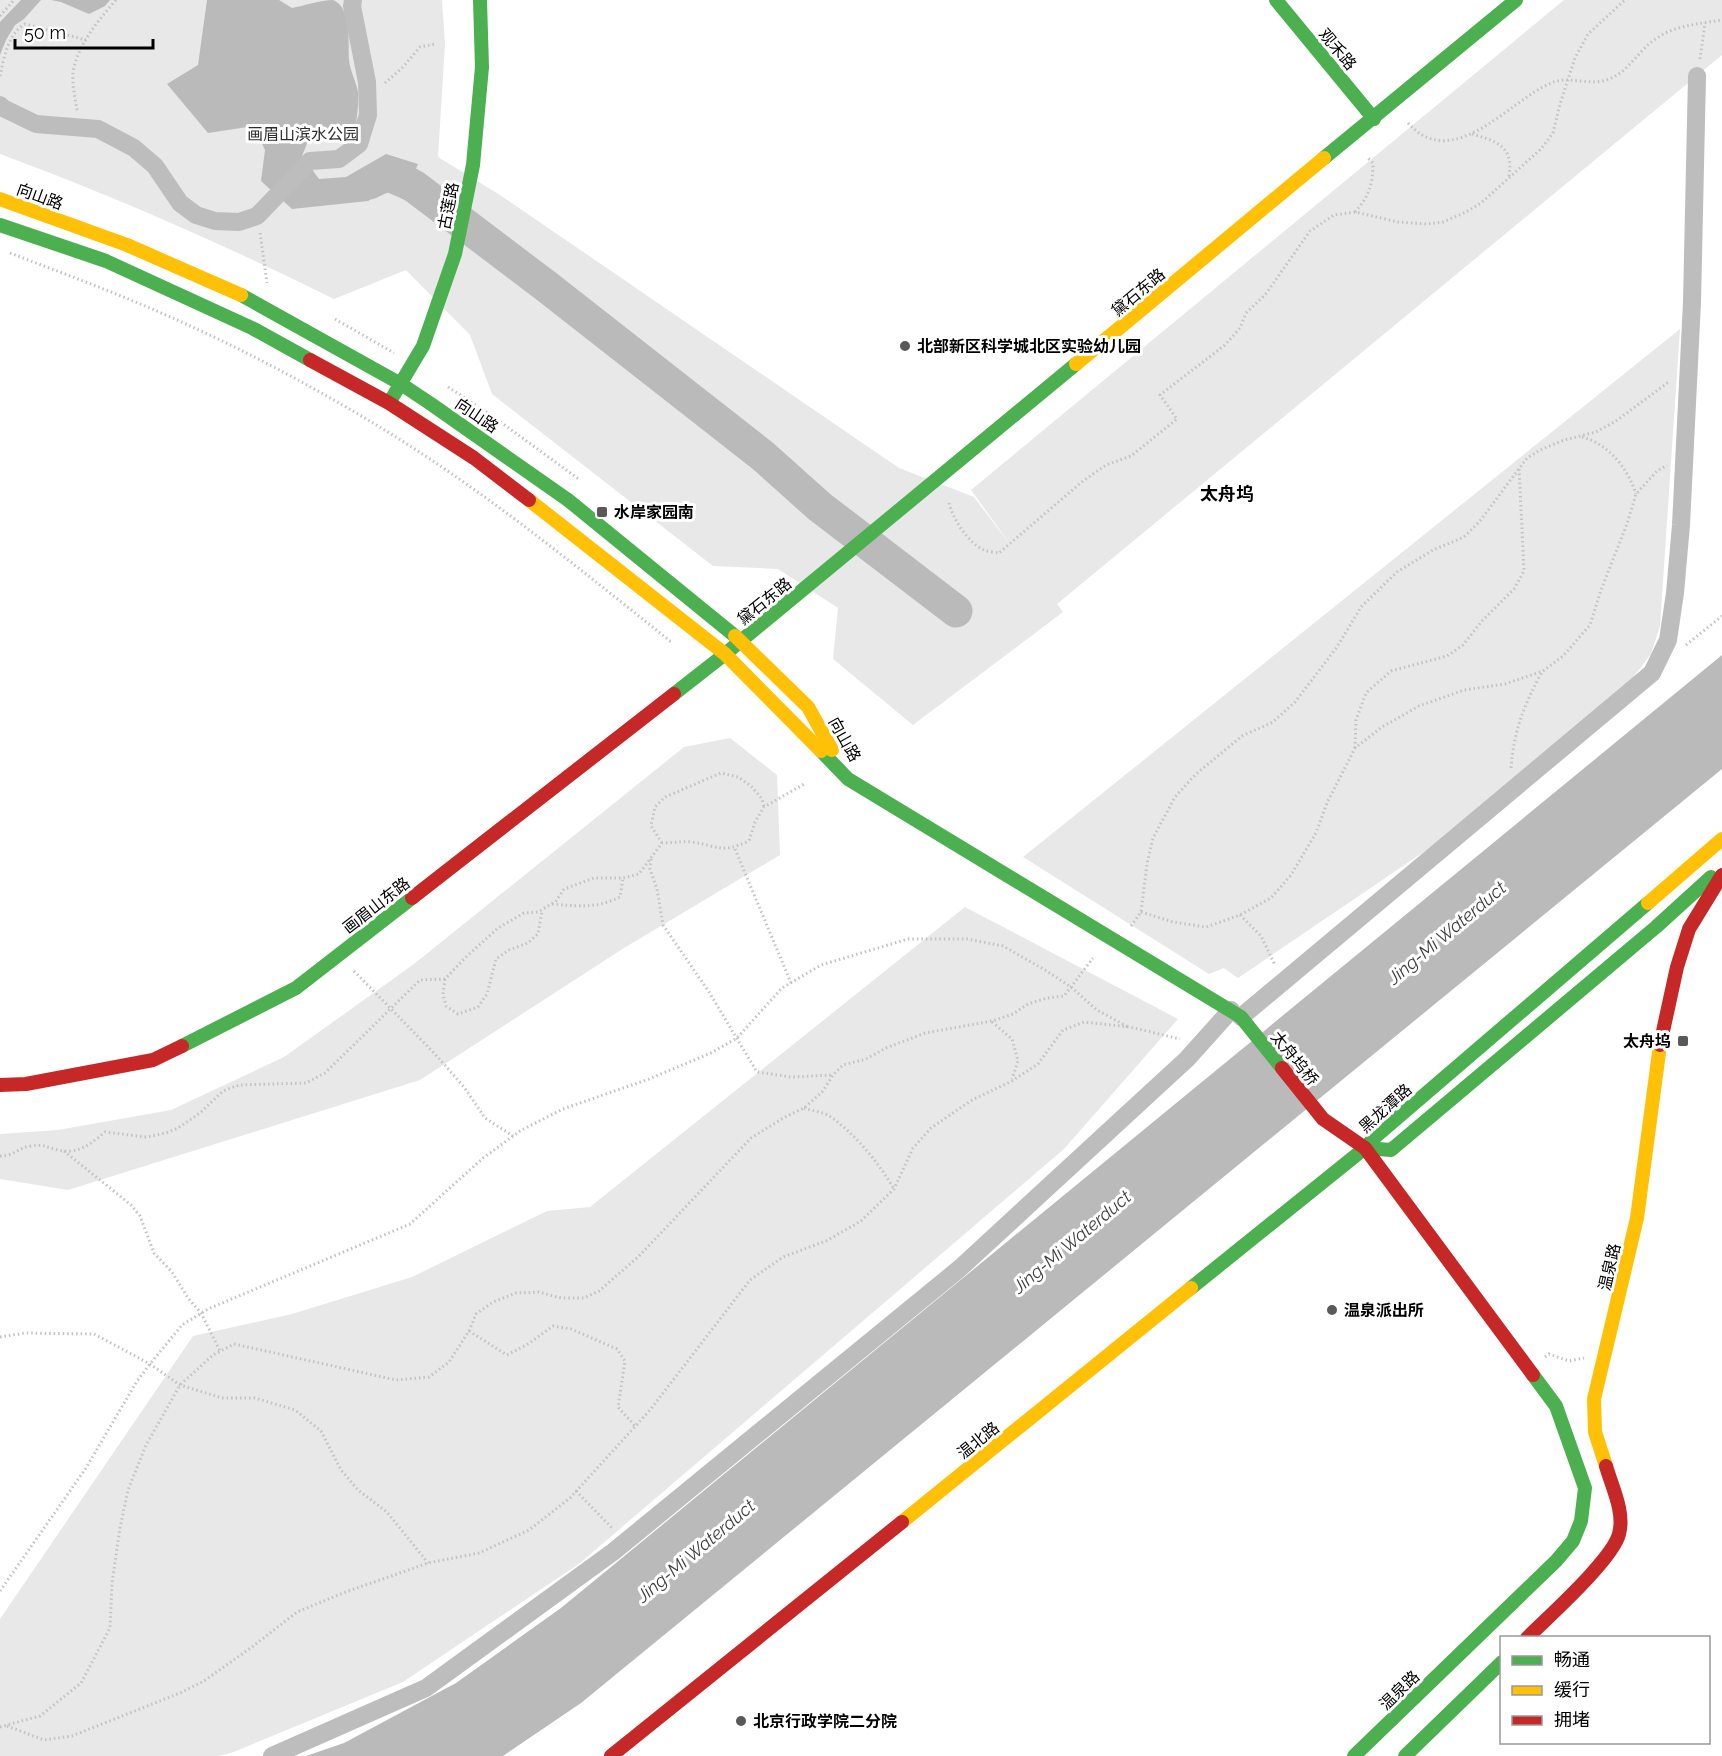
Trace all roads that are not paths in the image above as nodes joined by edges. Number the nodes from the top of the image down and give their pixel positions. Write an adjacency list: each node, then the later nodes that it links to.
1 (353, 0): 6 (street)
2 (480, 0): 10 (main road, 古莲路)
3 (1276, 0): 7 (main road, 观禾路)
4 (1516, 0): 7 (main road, 黛石东路)
5 (1697, 76): 18 (street)
6 (0, 105)
7 (1374, 119): 12 (main road, 黛石东路)
8 (0, 200): 10 (main road, 向山路)
9 (0, 225): 11 (main road, 向山路)
10 (401, 384): 11 (main road, 古莲路); 12 (main road, 向山路)
11 (389, 403): 13 (main road, 向山路)
12 (741, 641): 13 (main road, 黛石东路); 14 (main road, 向山路)
13 (725, 654): 14 (main road, 向山路); 19 (main road, 画眉山东路)
14 (848, 779): 18 (main road, 向山路)
15 (1721, 840): 20 (main road, 黑龙潭路)
16 (1722, 867): 20 (main road, 黑龙潭路)
17 (1722, 875): 22 (main road, 温泉路)
18 (1236, 1014): 20 (main road, 太舟坞桥); 25 (street)
19 (0, 1085)
20 (1365, 1148): 21 (main road, 温泉路); 26 (main road, 温北路)
21 (1556, 1561): 22 (main road); 27 (main road, 温泉路)
22 (1582, 1584): 23 (main road, 温泉路)
23 (1529, 1636)
24 (1500, 1664): 28 (main road)
25 (272, 1756)
26 (610, 1756)
27 (1354, 1756)
28 (1405, 1756)

